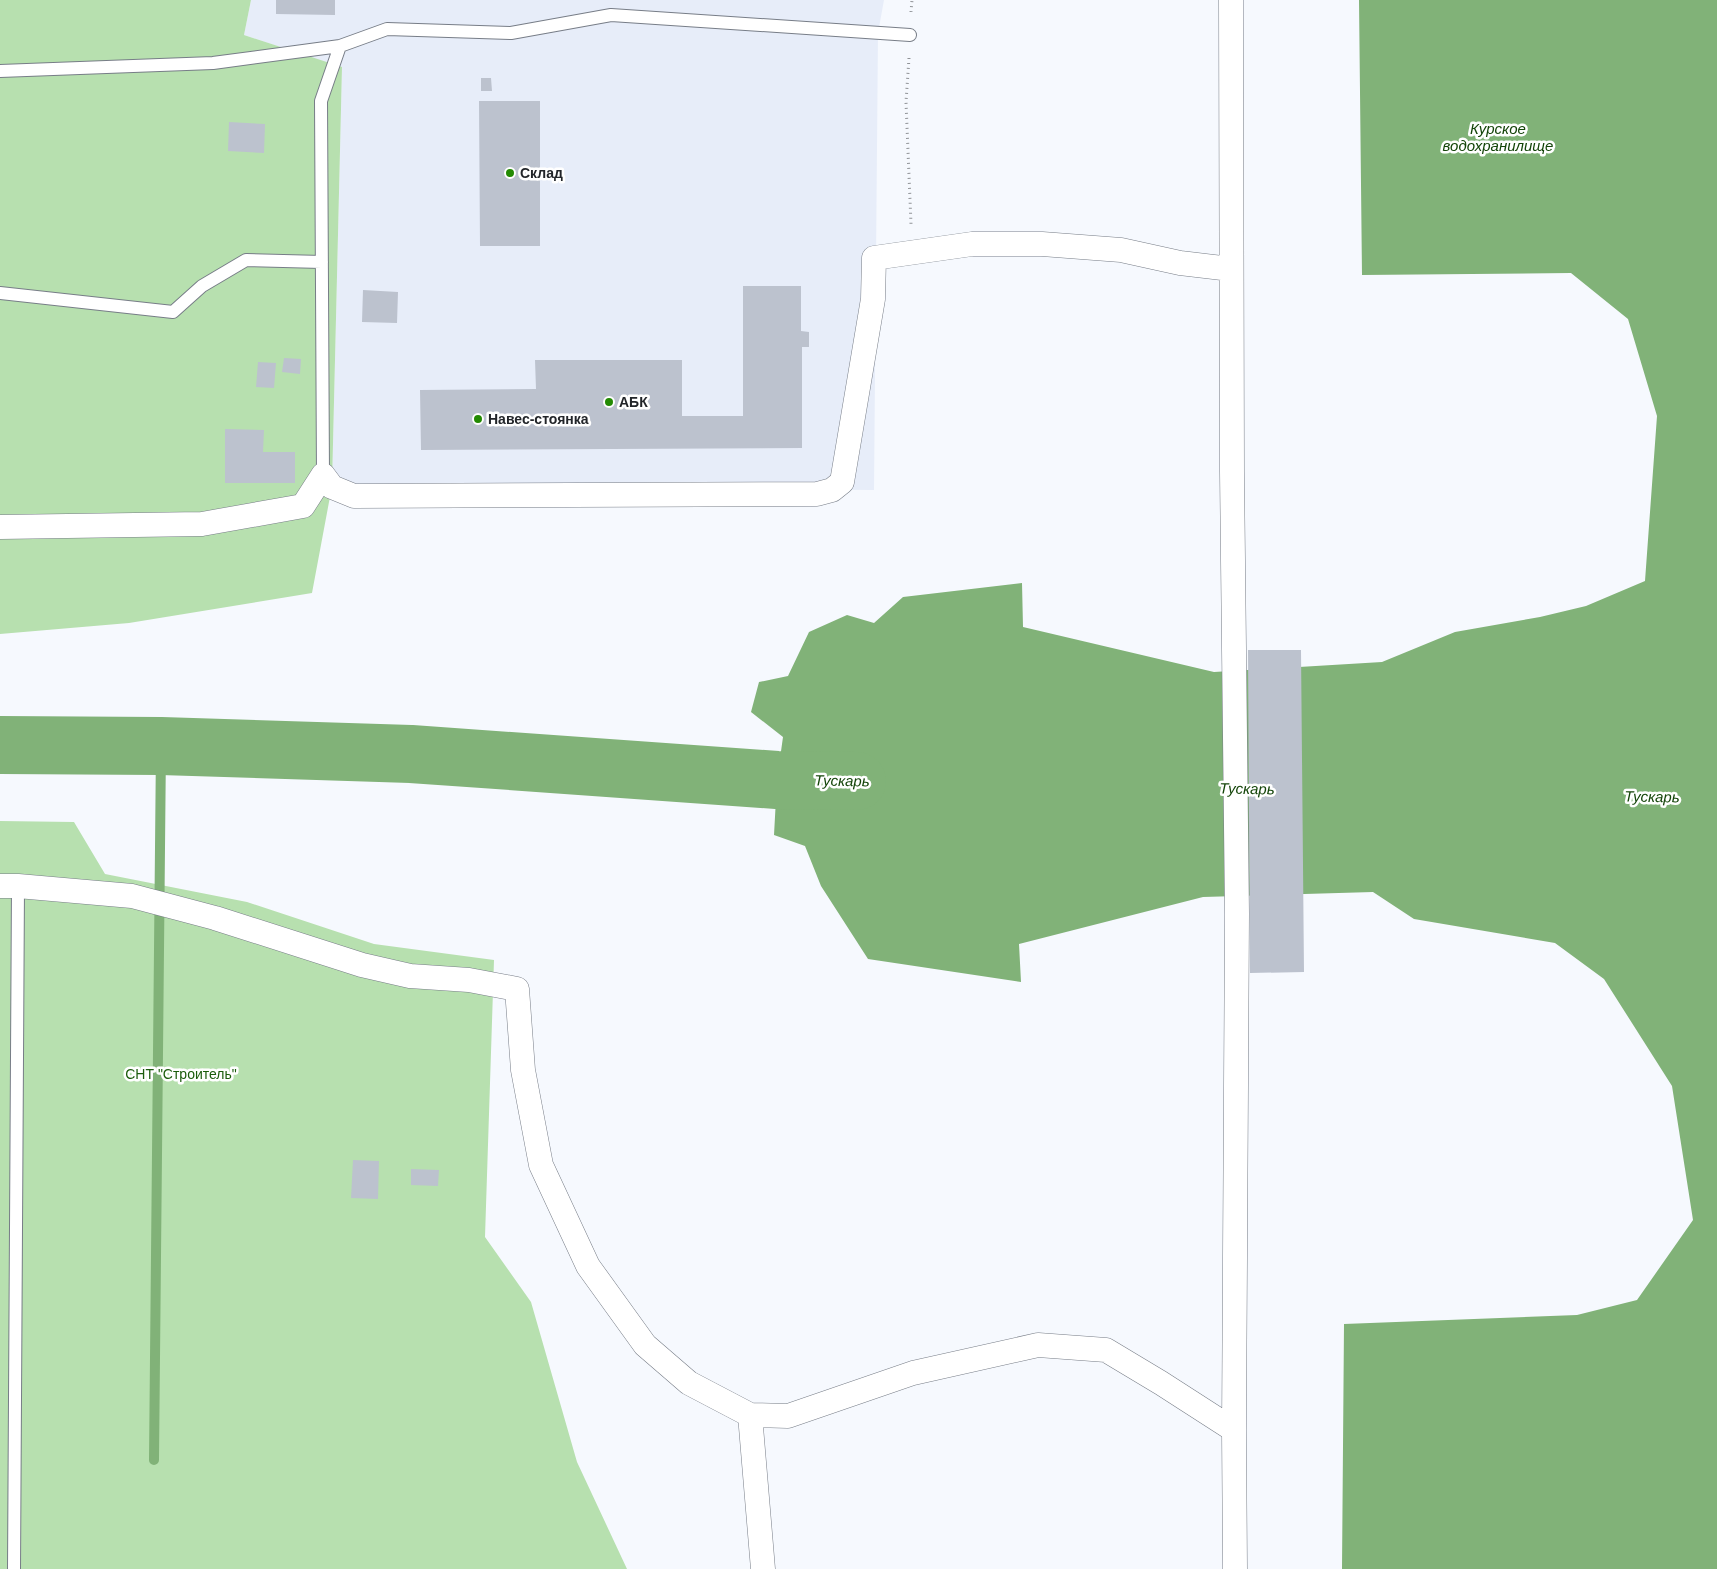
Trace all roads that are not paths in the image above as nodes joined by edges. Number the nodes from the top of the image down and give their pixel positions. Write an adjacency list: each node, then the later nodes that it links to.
1 (1232, 0): 6 (street)
2 (910, 35): 3 (lane)
3 (340, 46): 4 (lane); 5 (lane)
4 (0, 71)
5 (322, 262): 7 (lane); 8 (lane)
6 (1231, 269): 8 (street); 12 (street)
7 (0, 293)
8 (323, 475): 9 (street)
9 (0, 527)
10 (9, 886): 11 (street); 13 (lane)
11 (750, 1415): 12 (street); 14 (street)
12 (1234, 1430): 15 (street)
13 (14, 1569)
14 (763, 1569)
15 (1235, 1569)

